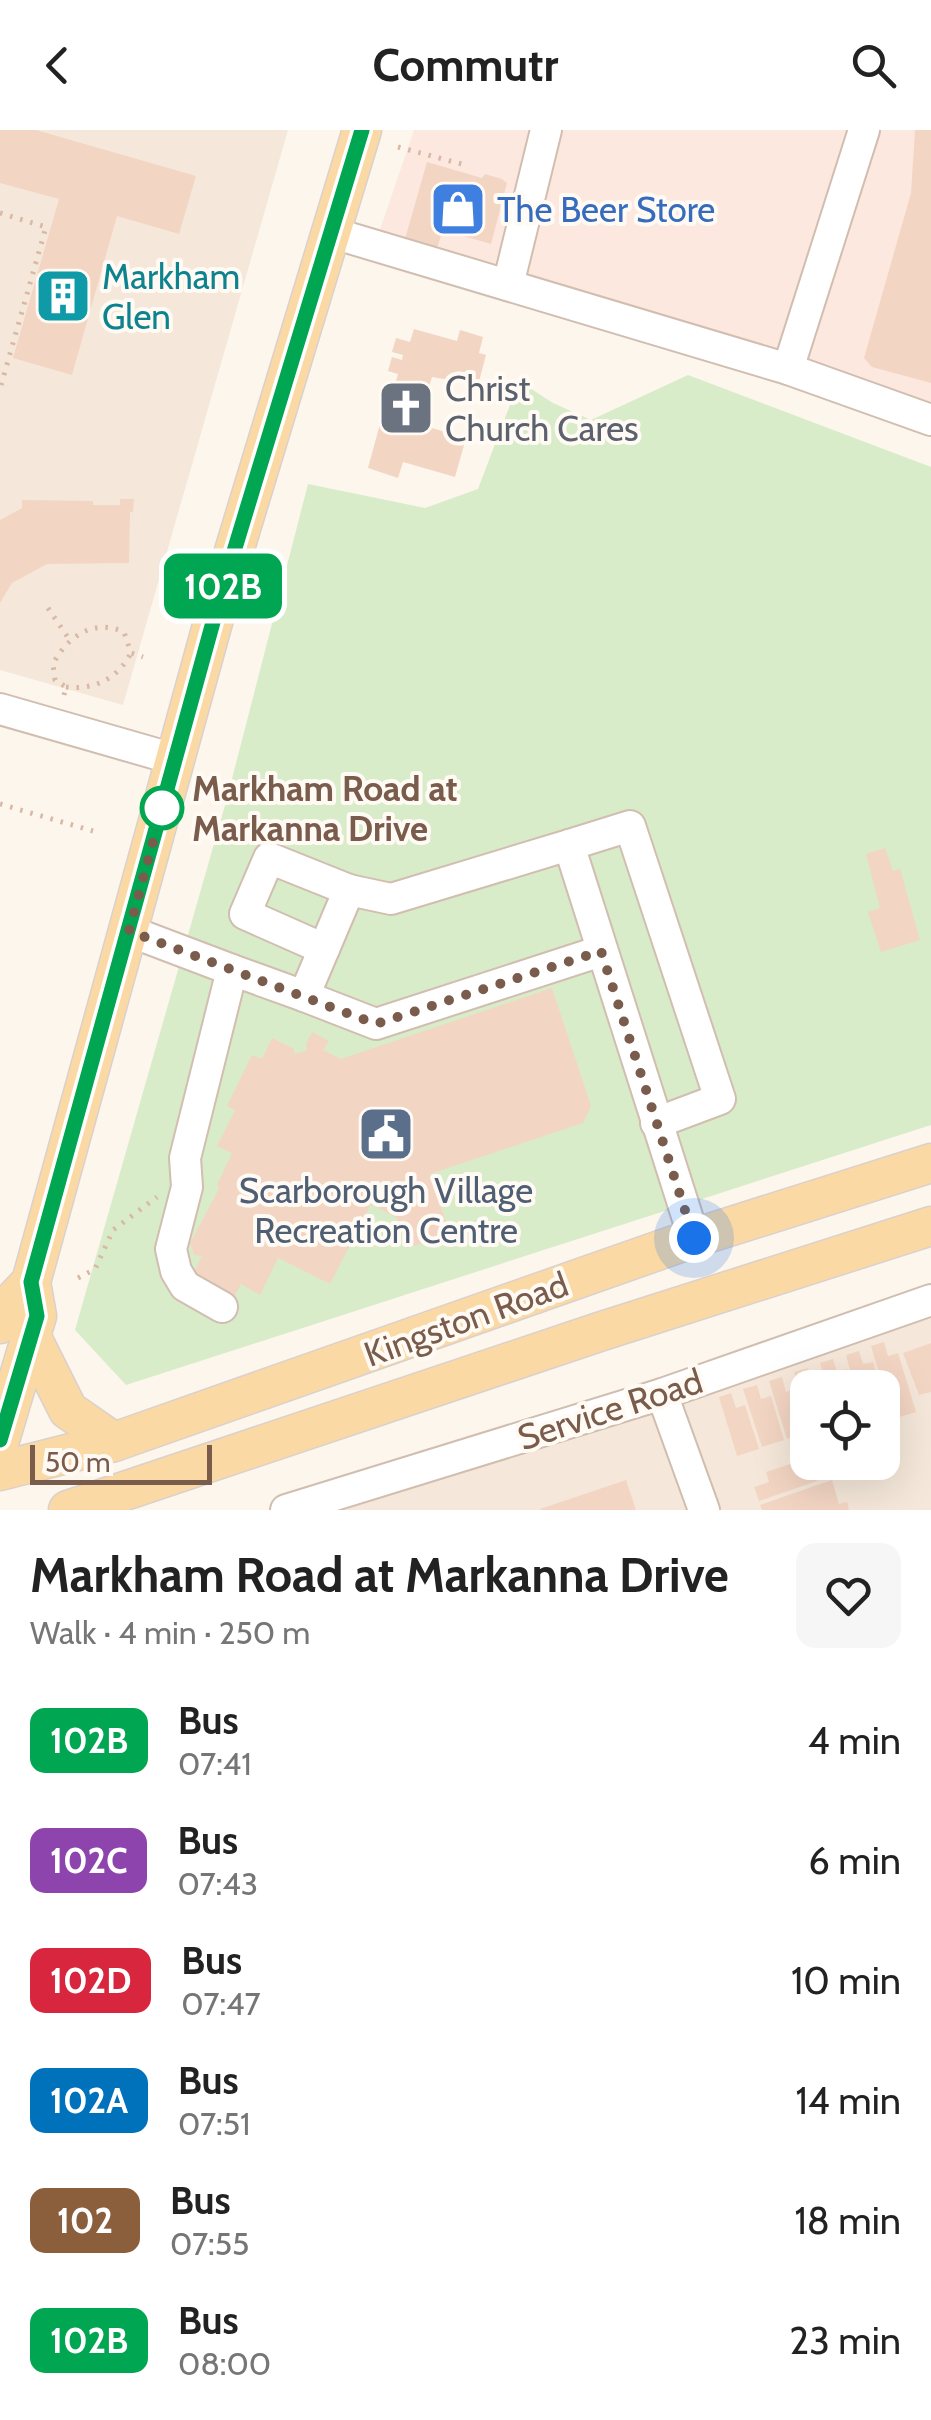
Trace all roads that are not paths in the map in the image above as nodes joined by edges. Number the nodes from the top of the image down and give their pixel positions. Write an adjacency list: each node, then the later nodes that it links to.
1 (362, 130): 4 (main road)
2 (546, 130): 5 (street)
3 (864, 130): 6 (street)
4 (333, 232): 5 (street); 9 (main road)
5 (508, 285): 6 (street)
6 (788, 369): 7 (street)
7 (931, 420)
8 (0, 709): 9 (street)
9 (174, 759): 12 (main road)
10 (569, 845): 11 (street); 14 (street); 17 (street)
11 (349, 890): 13 (street); 13 (street)
12 (129, 931): 15 (street); 23 (main road)
13 (324, 949): 16 (street)
14 (601, 951): 16 (street); 17 (street)
15 (232, 970): 16 (street); 22 (street)
16 (304, 996)
17 (656, 1124): 20 (street)
18 (931, 1163): 20 (main road, Kingston Road)
19 (931, 1226): 28 (main road, Kingston Road)
20 (694, 1238): 26 (main road, Kingston Road)
21 (931, 1300): 24 (street, Service Road)
22 (222, 1307)
23 (16, 1330): 25 (main road); 26 (main road)
24 (662, 1394): 29 (street, Service Road); 30 (street)
25 (0, 1440)
26 (114, 1442): 27 (main road, Kingston Road)
27 (0, 1471)
28 (68, 1510)
29 (286, 1510)
30 (704, 1510)

